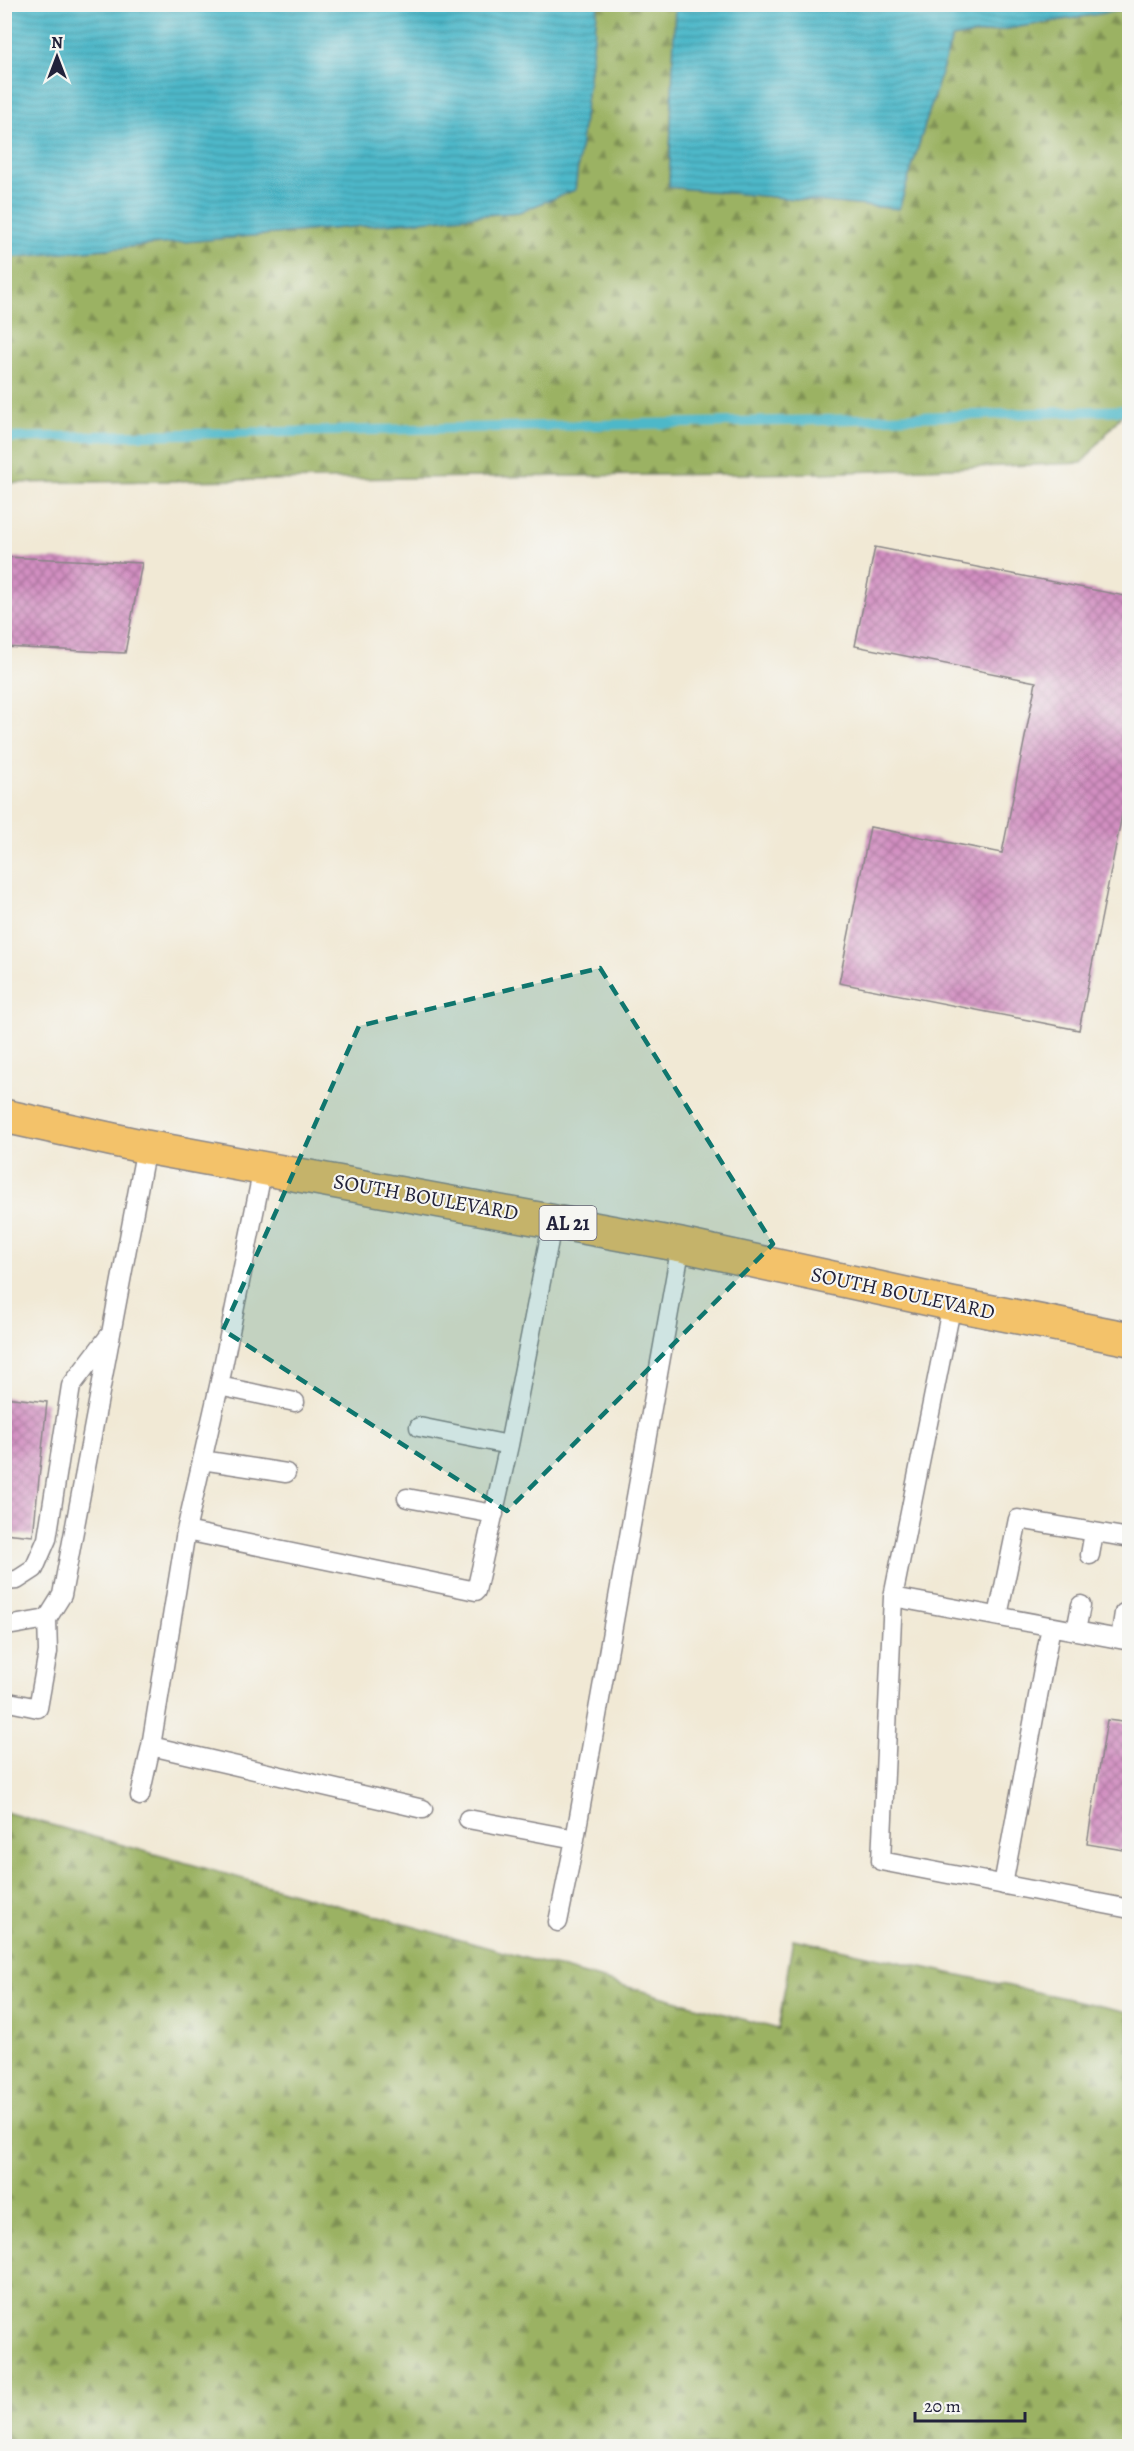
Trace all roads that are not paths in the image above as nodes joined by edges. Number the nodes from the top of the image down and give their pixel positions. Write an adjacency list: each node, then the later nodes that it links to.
1 (4, 1116): 2 (main road, SOUTH BOULEVARD / AL 21)
2 (146, 1147): 3 (main road, SOUTH BOULEVARD / AL 21); 7 (lane)
3 (263, 1168): 4 (main road, SOUTH BOULEVARD / AL 21); 9 (lane)
4 (553, 1220): 5 (main road, SOUTH BOULEVARD / AL 21); 12 (lane)
5 (681, 1245): 6 (main road, SOUTH BOULEVARD / AL 21); 36 (lane)
6 (952, 1304): 8 (main road, SOUTH BOULEVARD / AL 21); 22 (lane)
7 (111, 1333): 21 (lane); 26 (lane)
8 (1130, 1339)
9 (219, 1386): 10 (lane); 13 (lane)
10 (296, 1402)
11 (420, 1427): 12 (lane)
12 (509, 1444): 16 (lane)
13 (202, 1460): 14 (lane); 17 (lane)
14 (286, 1473)
15 (406, 1498): 16 (lane)
16 (494, 1514): 17 (lane)
17 (186, 1531): 32 (lane)
18 (1094, 1532): 19 (lane); 20 (lane); 25 (lane)
19 (1130, 1539)
20 (1090, 1555)
21 (4, 1581)
22 (893, 1597): 25 (lane); 37 (lane)
23 (1081, 1605): 29 (lane)
24 (1124, 1613): 30 (lane)
25 (998, 1616): 28 (lane)
26 (47, 1619): 27 (lane); 31 (lane)
27 (4, 1624)
28 (1050, 1626): 29 (lane); 37 (lane)
29 (1076, 1631): 30 (lane)
30 (1125, 1640)
31 (4, 1701)
32 (151, 1746): 33 (lane); 34 (lane)
33 (140, 1796)
34 (423, 1809)
35 (468, 1819): 36 (lane)
36 (575, 1839): 39 (lane)
37 (1003, 1885): 38 (lane)
38 (1130, 1909)
39 (558, 1923)

